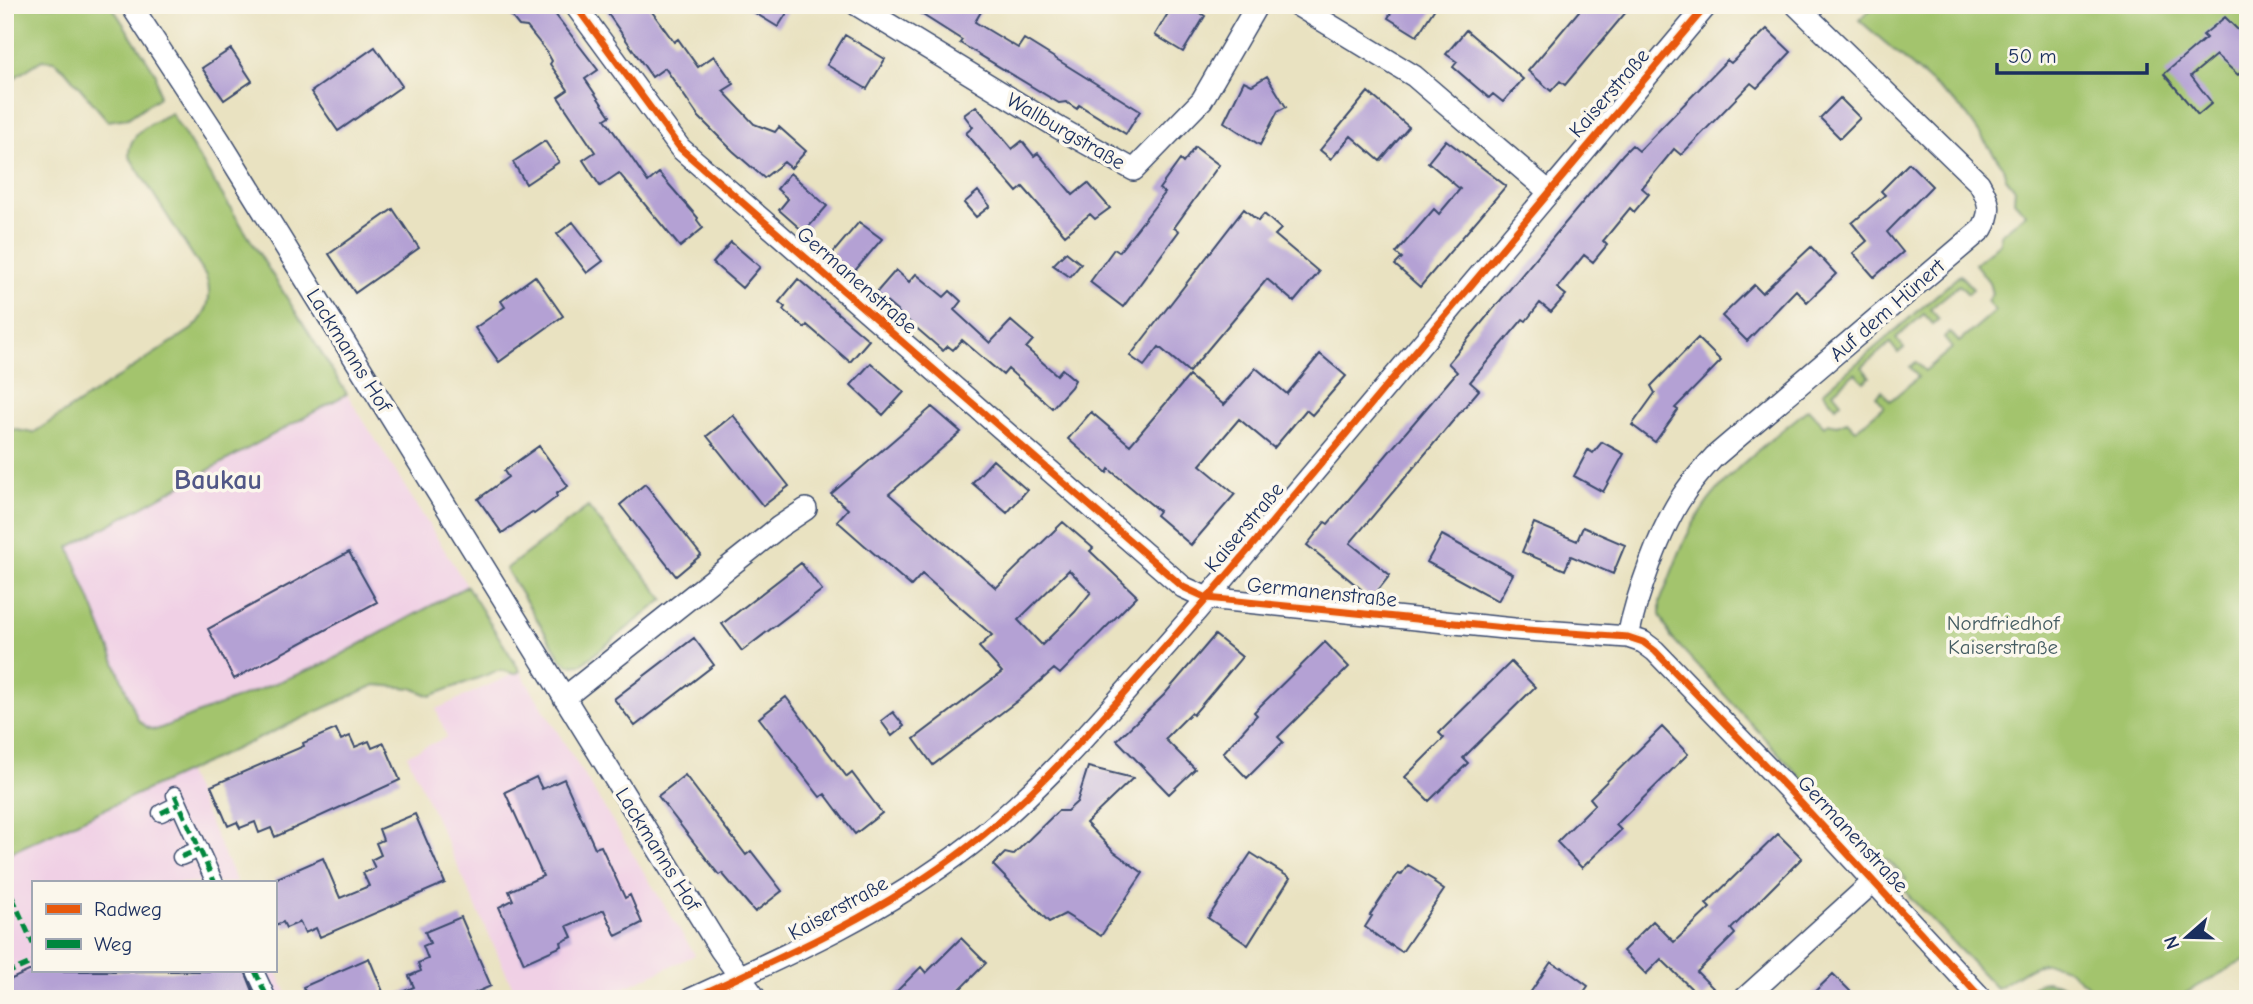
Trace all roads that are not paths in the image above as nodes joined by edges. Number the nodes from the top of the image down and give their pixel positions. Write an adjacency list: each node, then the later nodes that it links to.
1 (131, 5): 12 (street, Lackmanns Hof)
2 (575, 5): 10 (street, Germanenstraße)
3 (858, 5): 4 (street, Wallburgstraße)
4 (1257, 5)
5 (1297, 5): 8 (street)
6 (1707, 5): 8 (street, Kaiserstraße)
7 (1796, 5): 11 (street, Auf dem Hünert)
8 (1548, 191): 10 (street, Kaiserstraße)
9 (806, 509): 12 (street)
10 (1207, 598): 11 (street, Germanenstraße); 19 (street, Kaiserstraße)
11 (1628, 637): 17 (street, Germanenstraße)
12 (564, 698): 19 (street, Lackmanns Hof)
13 (161, 813): 14 (street)
14 (200, 849): 15 (street); 16 (street)
15 (181, 857)
16 (214, 881)
17 (1873, 882): 23 (street); 24 (street, Germanenstraße)
18 (255, 972): 20 (street)
19 (739, 977): 21 (street, Kaiserstraße); 22 (street, Lackmanns Hof)
20 (268, 999)
21 (691, 999)
22 (756, 999)
23 (1744, 999)
24 (1982, 999)

